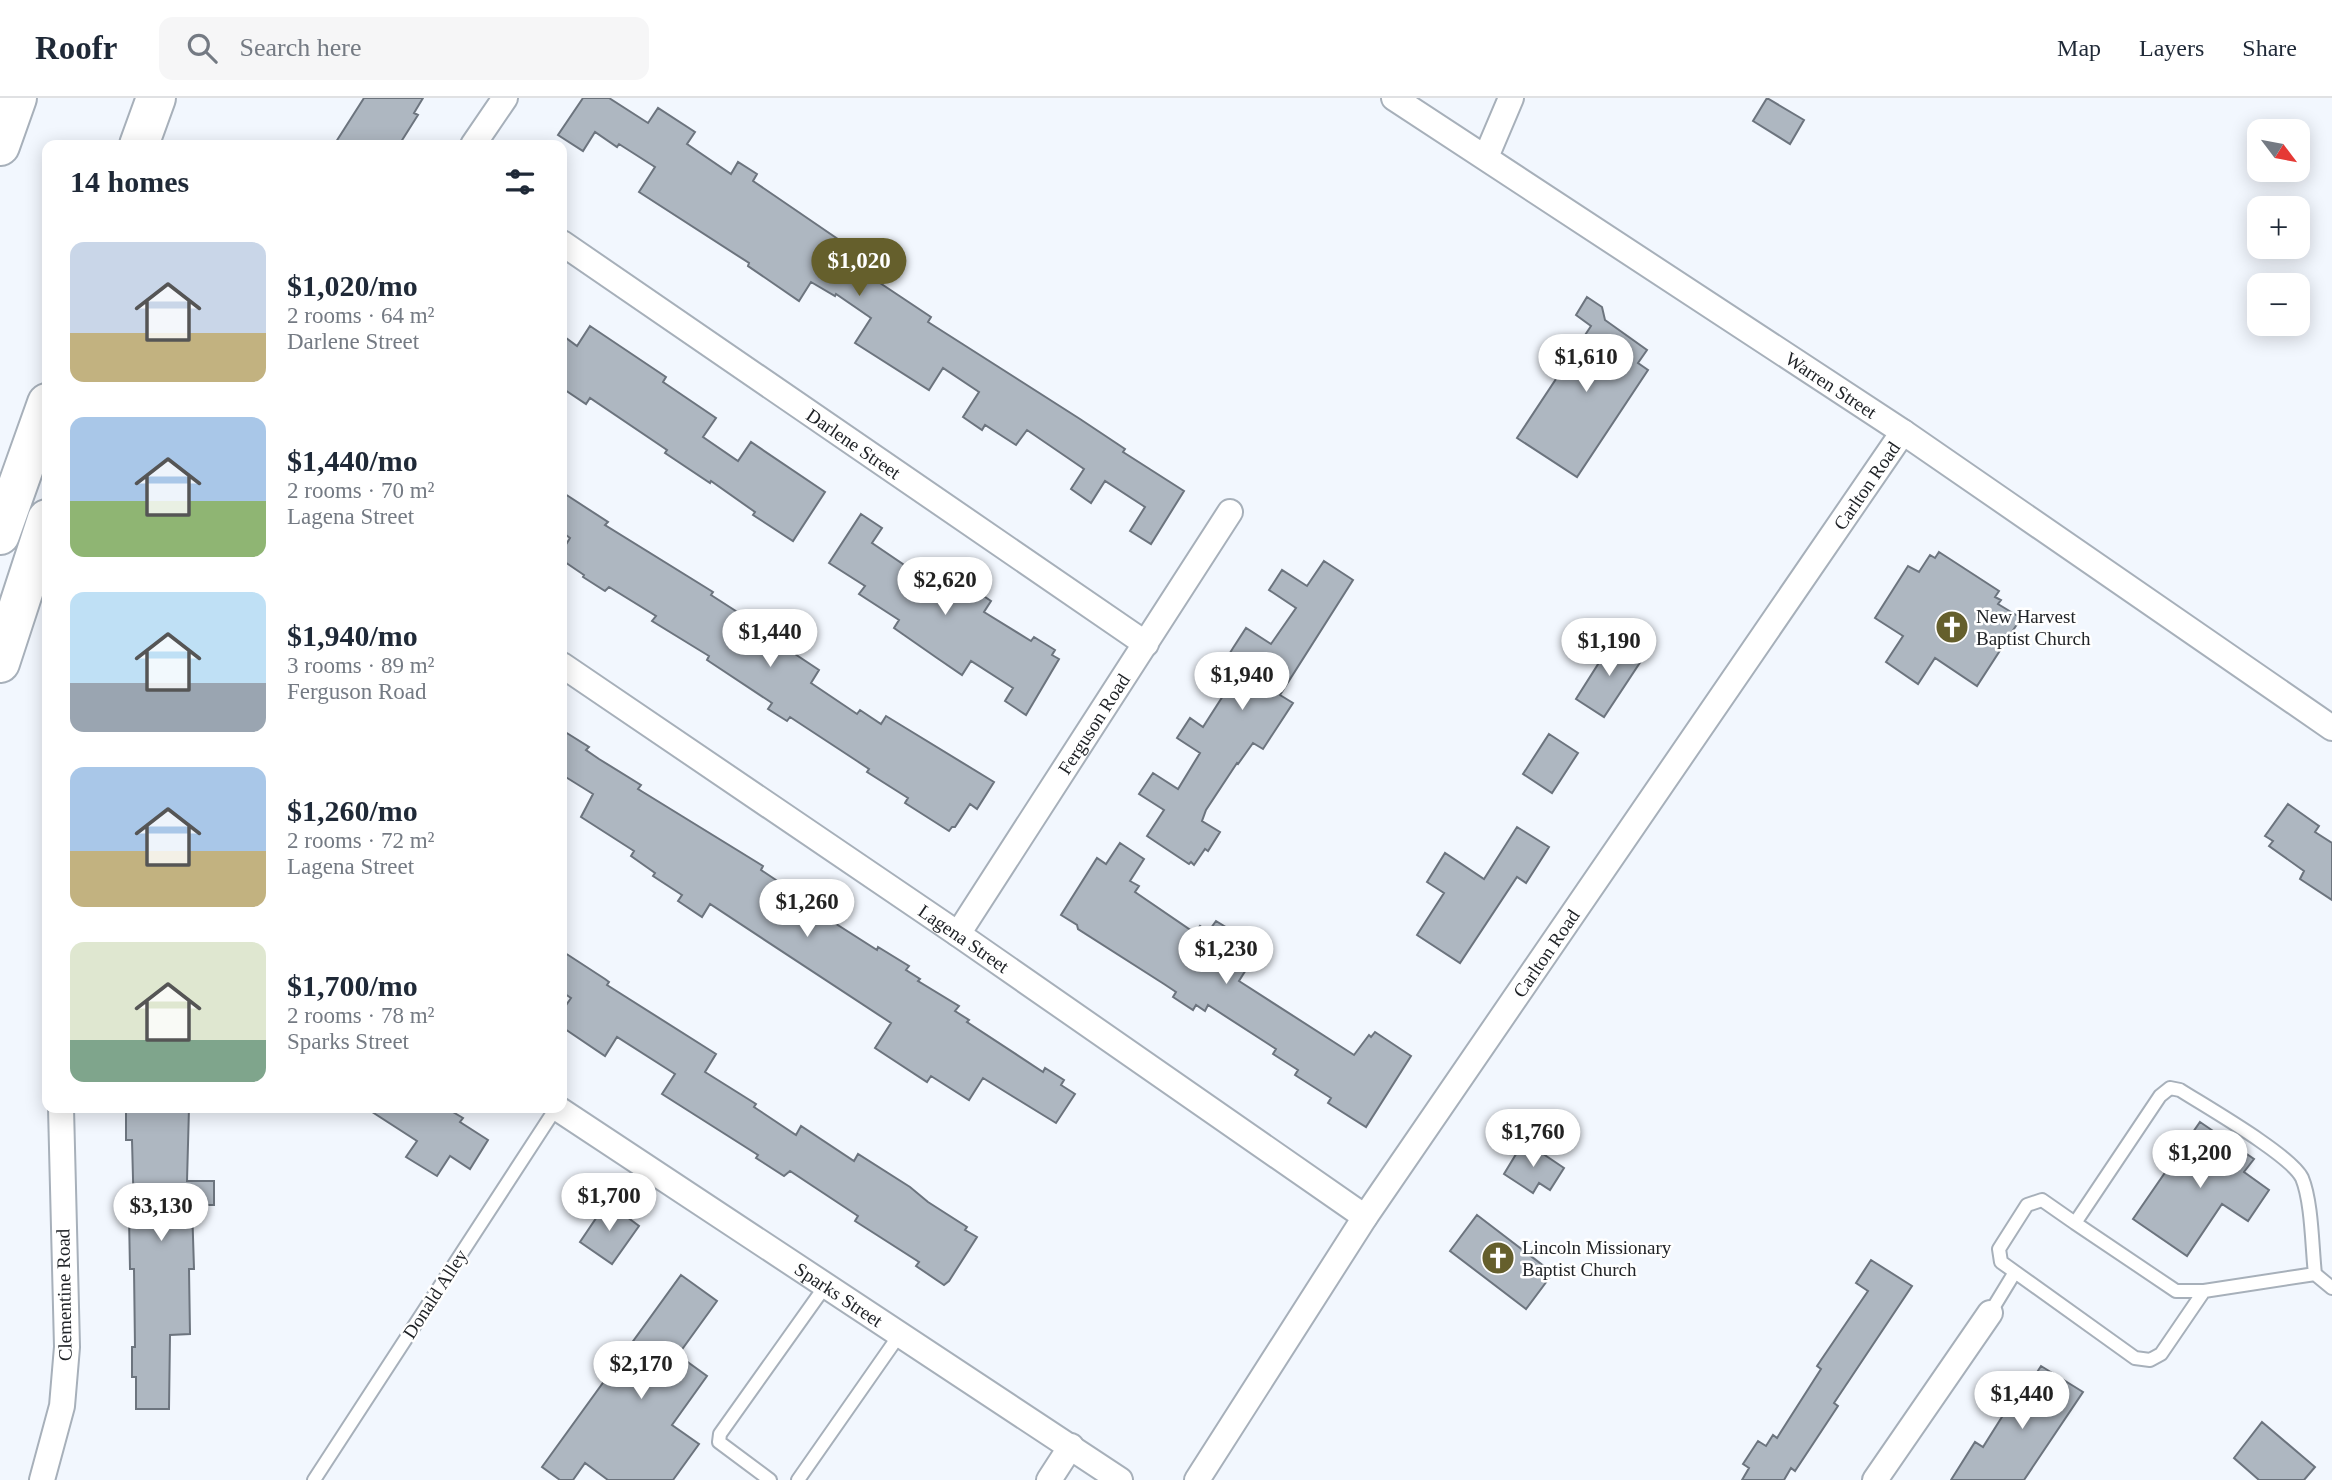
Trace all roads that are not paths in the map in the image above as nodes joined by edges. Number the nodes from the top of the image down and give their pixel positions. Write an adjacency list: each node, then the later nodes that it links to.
1 (17, 98): 8 (highway)
2 (156, 98): 6 (highway)
3 (505, 98): 7 (street)
4 (1394, 98): 9 (street, Warren Street)
5 (1511, 98): 9 (street)
6 (141, 140)
7 (476, 140)
8 (0, 146)
9 (1486, 157): 12 (street, Warren Street)
10 (567, 246): 16 (street, Darlene Street)
11 (42, 417): 15 (highway)
12 (1903, 432): 19 (street, Warren Street); 24 (street, Carlton Road)
13 (1230, 512): 16 (street, Ferguson Road)
14 (42, 534): 17 (highway)
15 (0, 535)
16 (1146, 644): 20 (street, Ferguson Road)
17 (0, 663)
18 (567, 668): 20 (street, Lagena Street)
19 (2332, 728)
20 (958, 934): 24 (street, Lagena Street)
21 (61, 1113): 34 (street, Clementine Road)
22 (553, 1113): 35 (lane, Donald Alley)
23 (564, 1113): 28 (street, Sparks Street)
24 (1365, 1217): 40 (street, Carlton Road)
25 (2075, 1223): 26 (lane); 27 (lane); 30 (lane)
26 (2015, 1272): 30 (lane); 31 (lane)
27 (2315, 1274): 29 (lane); 30 (lane)
28 (826, 1285): 32 (street, Sparks Street); 36 (lane)
29 (2332, 1288)
30 (2204, 1291)
31 (1990, 1312): 41 (street)
32 (900, 1334): 33 (street, Sparks Street); 37 (lane)
33 (1071, 1446): 38 (street); 39 (street, Sparks Street)
34 (42, 1480)
35 (314, 1480)
36 (770, 1480)
37 (798, 1480)
38 (1049, 1480)
39 (1120, 1480)
40 (1197, 1480)
41 (1875, 1480)

